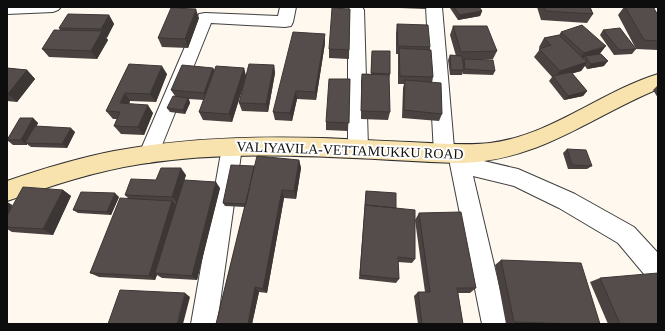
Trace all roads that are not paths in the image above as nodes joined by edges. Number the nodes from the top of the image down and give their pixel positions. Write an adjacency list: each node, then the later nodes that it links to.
1 (53, 7): 4 (street)
2 (288, 7): 9 (street)
3 (434, 7): 10 (street)
4 (7, 9)
5 (356, 10): 8 (street)
6 (658, 81): 10 (street, VALIYAVILA-VETTAMUKKU ROAD)
7 (232, 147): 8 (street, VALIYAVILA-VETTAMUKKU ROAD); 9 (street, VALIYAVILA-VETTAMUKKU ROAD); 13 (street)
8 (358, 148): 10 (street, VALIYAVILA-VETTAMUKKU ROAD)
9 (149, 154): 11 (street, VALIYAVILA-VETTAMUKKU ROAD)
10 (455, 157): 12 (street); 14 (street)
11 (7, 191)
12 (658, 271)
13 (204, 324)
14 (495, 324)

